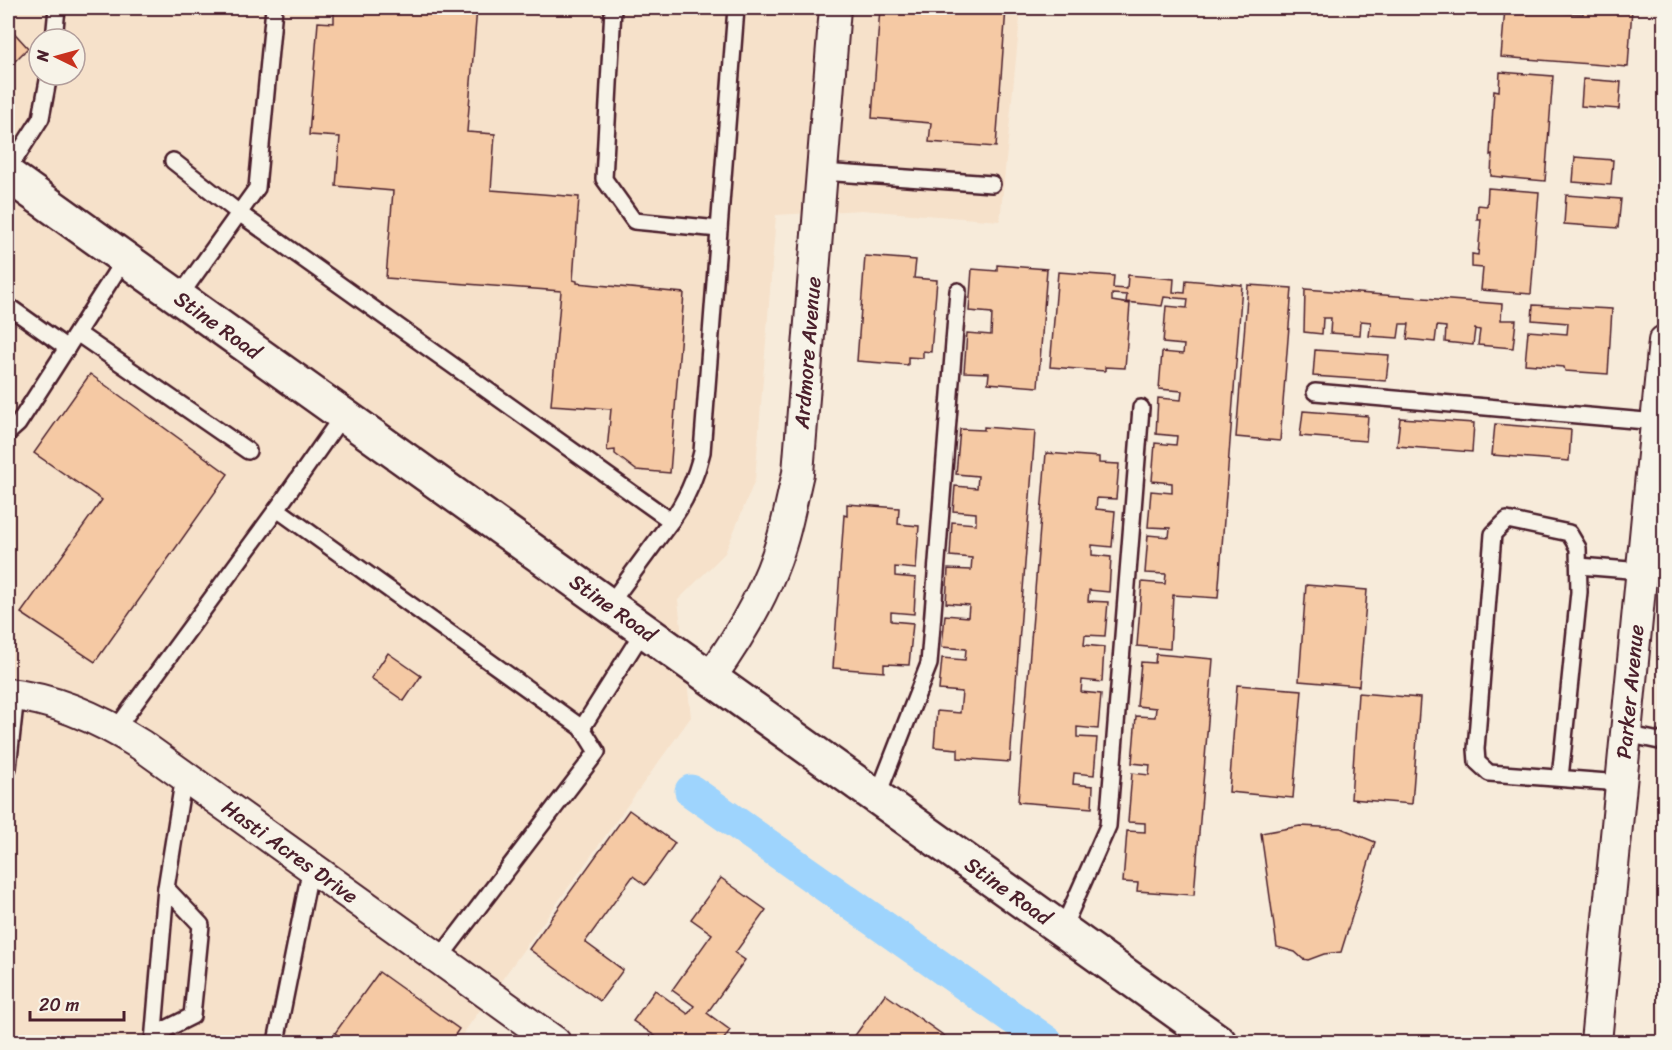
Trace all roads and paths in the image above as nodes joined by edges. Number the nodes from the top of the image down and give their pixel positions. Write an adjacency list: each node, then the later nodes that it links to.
1 (57, 8): 6 (lane)
2 (274, 8): 13 (lane)
3 (613, 8): 14 (lane)
4 (736, 8): 14 (lane)
5 (835, 8): 10 (street, Ardmore Avenue)
6 (55, 27)
7 (47, 87): 9 (lane)
8 (173, 161): 13 (lane)
9 (8, 170)
10 (822, 172): 12 (lane); 34 (street, Ardmore Avenue)
11 (8, 175): 15 (street, Stine Road)
12 (992, 184)
13 (239, 213): 17 (lane); 29 (lane)
14 (719, 229): 29 (lane)
15 (125, 258): 17 (street, Stine Road); 19 (lane)
16 (958, 291): 44 (lane)
17 (179, 297): 25 (street, Stine Road)
18 (8, 306): 21 (lane)
19 (76, 333): 21 (lane); 27 (lane)
20 (1665, 341): 24 (street, Parker Avenue)
21 (67, 348): 26 (lane)
22 (1315, 392): 24 (lane)
23 (1141, 408): 47 (lane)
24 (1660, 411): 31 (street, Parker Avenue)
25 (343, 415): 28 (lane); 32 (street, Stine Road)
26 (8, 434)
27 (248, 451)
28 (277, 509): 36 (lane); 37 (lane)
29 (671, 521): 32 (lane)
30 (1579, 566): 31 (lane); 42 (lane); 42 (lane)
31 (1642, 571): 38 (street, Parker Avenue)
32 (609, 605): 33 (street, Stine Road)
33 (644, 630): 34 (street, Stine Road); 36 (lane)
34 (710, 678): 44 (street, Stine Road)
35 (12, 694): 37 (street, Hasti Acres Drive); 40 (lane)
36 (582, 728): 48 (lane)
37 (116, 729): 41 (street, Hasti Acres Drive)
38 (1626, 734): 39 (lane); 43 (street, Parker Avenue)
39 (1665, 742)
40 (8, 768)
41 (184, 776): 45 (street, Hasti Acres Drive); 46 (lane)
42 (1560, 778): 43 (lane)
43 (1621, 783): 53 (street, Parker Avenue)
44 (877, 797): 47 (street, Stine Road)
45 (311, 867): 48 (street, Hasti Acres Drive); 50 (lane)
46 (166, 888): 49 (lane); 49 (lane)
47 (1062, 930): 52 (street, Stine Road)
48 (439, 959): 51 (street, Hasti Acres Drive)
49 (154, 1039)
50 (276, 1042)
51 (555, 1042)
52 (1219, 1042)
53 (1596, 1042)

